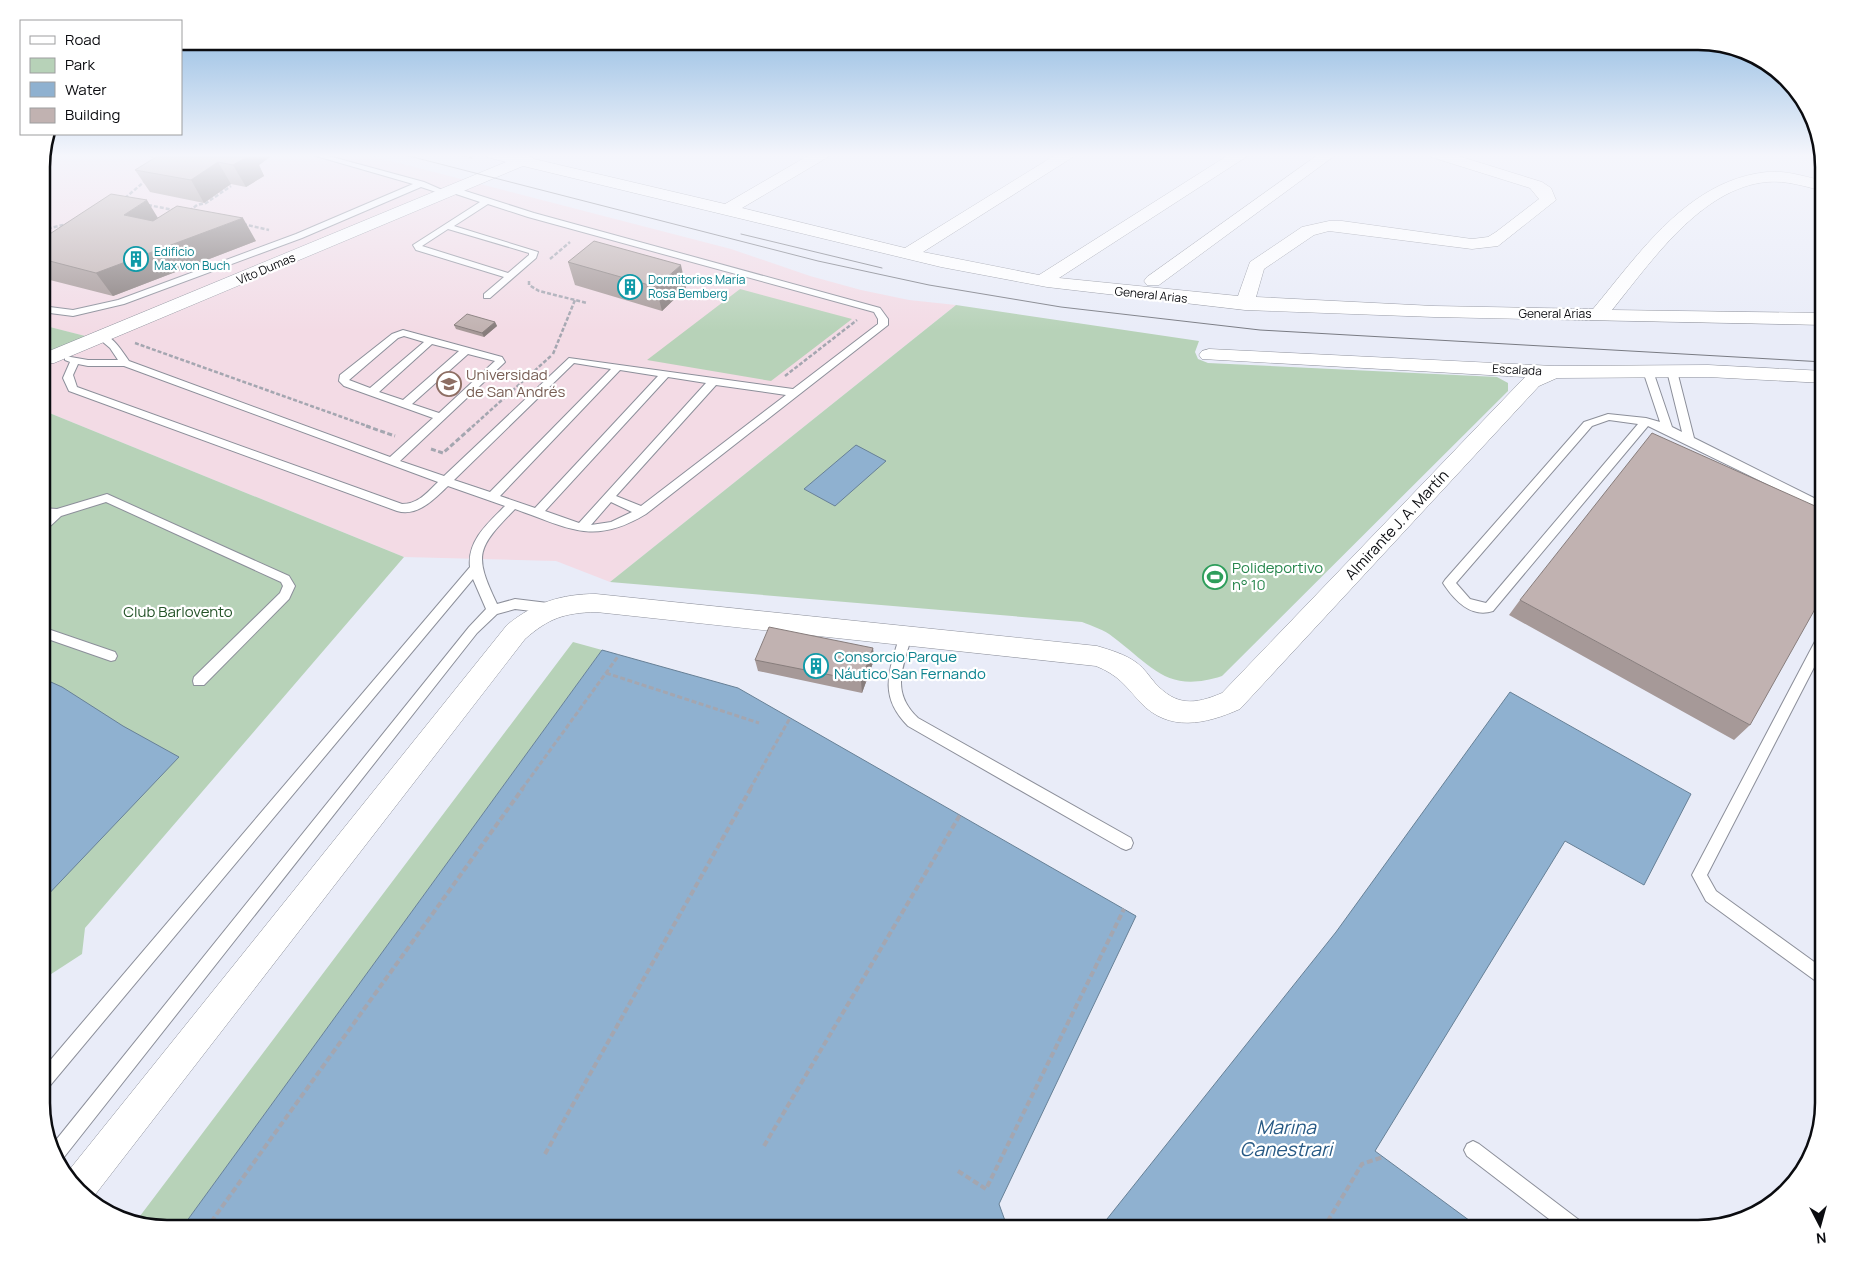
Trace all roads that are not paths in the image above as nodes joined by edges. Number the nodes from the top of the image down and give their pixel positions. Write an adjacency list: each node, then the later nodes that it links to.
1 (352, 213): 18 (lane)
2 (398, 213): 21 (street, Vito Dumas)
3 (469, 213): 11 (lane)
4 (531, 213): 35 (lane)
5 (740, 213): 12 (street, General Arias)
6 (973, 213): 12 (street)
7 (1148, 213): 14 (street)
8 (1248, 213): 15 (street)
9 (1530, 213): 17 (street)
10 (1691, 213): 19 (street)
11 (449, 227): 13 (lane); 13 (lane)
12 (908, 254): 14 (street, General Arias)
13 (510, 276): 16 (lane)
14 (1042, 281): 17 (street, General Arias)
15 (1153, 282)
16 (487, 296)
17 (1245, 304): 19 (street, General Arias)
18 (50, 310)
19 (1599, 314): 20 (street, General Arias)
20 (1815, 319)
21 (105, 336): 25 (street, Vito Dumas); 26 (lane)
22 (430, 341): 23 (lane); 34 (lane); 34 (lane)
23 (466, 350): 36 (lane); 37 (lane)
24 (1210, 355): 30 (street, Escalada)
25 (56, 358): 26 (lane); 42 (lane)
26 (125, 363): 41 (lane)
27 (618, 367): 31 (lane); 42 (lane); 43 (lane)
28 (1648, 371): 29 (street, Escalada); 30 (street, Escalada); 39 (lane)
29 (1672, 371): 32 (street, Escalada); 40 (lane)
30 (1554, 372): 57 (street, Almirante J. A. Martín)
31 (665, 374): 33 (lane); 48 (lane)
32 (1815, 377)
33 (714, 381): 35 (lane); 44 (lane)
34 (371, 392): 36 (lane)
35 (795, 393): 47 (lane)
36 (404, 405): 37 (lane)
37 (439, 417): 41 (lane)
38 (1646, 421): 38 (lane); 39 (lane)
39 (1667, 429): 40 (lane)
40 (1689, 439): 45 (lane)
41 (392, 462): 42 (lane)
42 (447, 481): 43 (lane)
43 (492, 497): 46 (lane)
44 (608, 497): 47 (lane); 52 (lane)
45 (1815, 503)
46 (514, 504): 48 (lane); 53 (lane)
47 (642, 511): 52 (lane)
48 (536, 512): 52 (lane)
49 (50, 513): 50 (lane)
50 (57, 513): 51 (lane); 60 (lane)
51 (50, 520)
52 (581, 528)
53 (475, 569): 55 (lane); 63 (lane)
54 (548, 608): 55 (lane); 57 (street); 66 (street)
55 (493, 610): 64 (lane)
56 (50, 635): 59 (lane)
57 (906, 635): 61 (lane)
58 (1815, 652): 62 (lane)
59 (111, 656)
60 (199, 681)
61 (1126, 843)
62 (1815, 972)
63 (50, 1073)
64 (60, 1149)
65 (1473, 1150): 67 (lane)
66 (81, 1183)
67 (1565, 1220)

